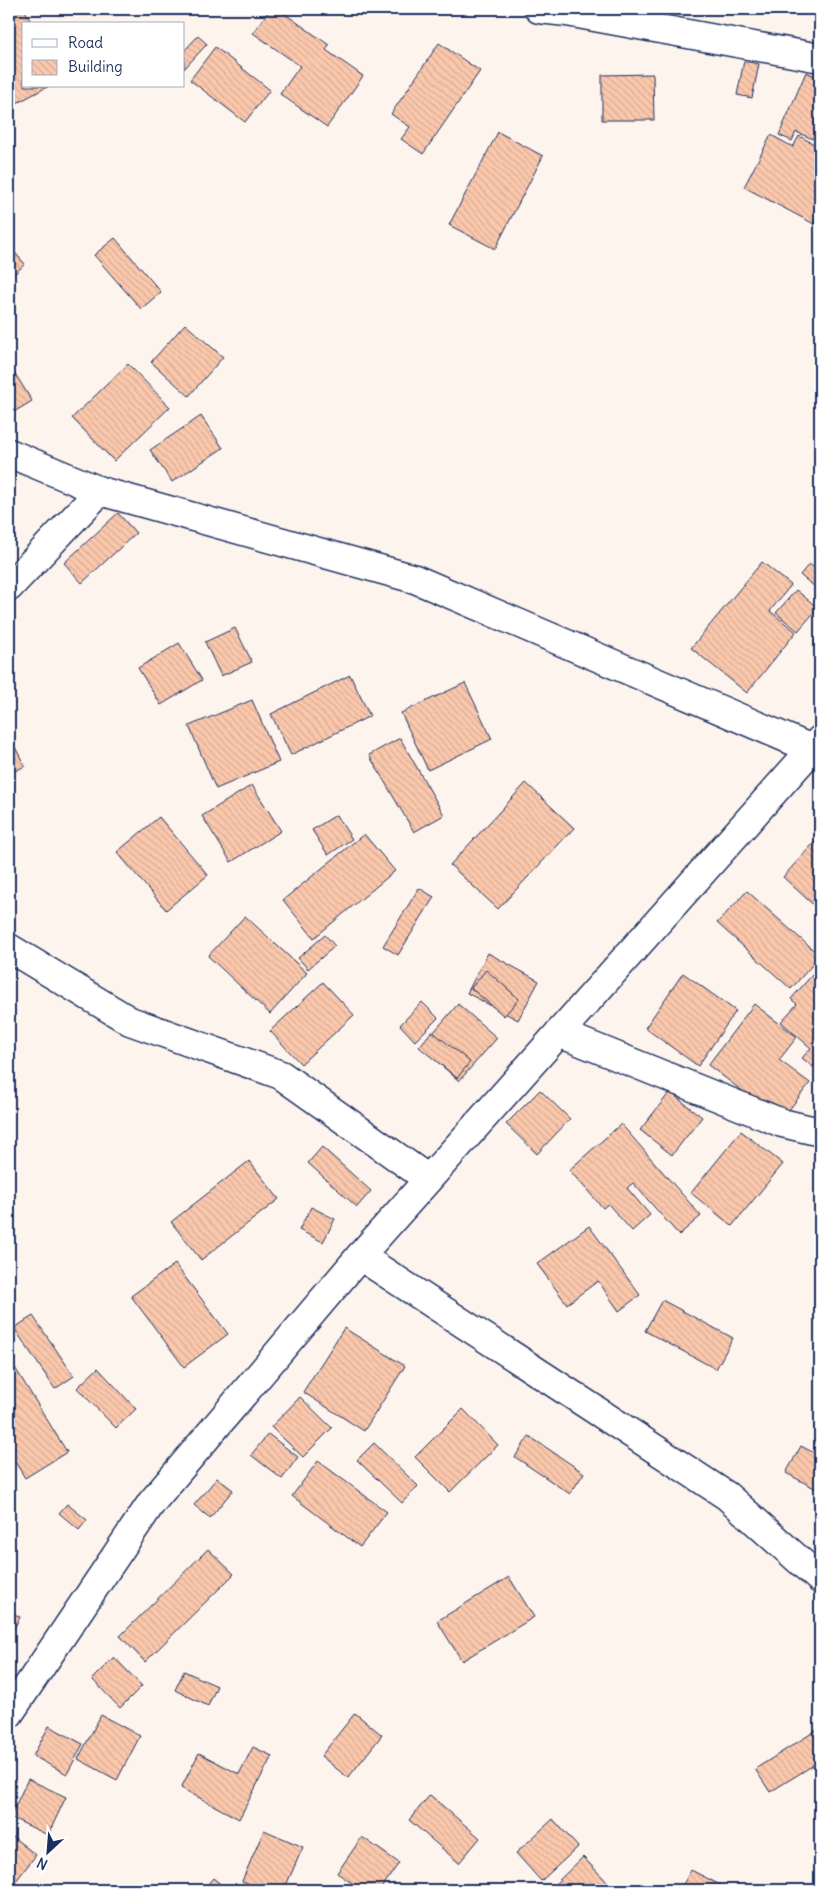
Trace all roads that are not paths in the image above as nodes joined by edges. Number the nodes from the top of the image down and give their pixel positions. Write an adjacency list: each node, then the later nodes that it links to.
1 (538, 9): 2 (street)
2 (820, 58)
3 (9, 453): 4 (street)
4 (100, 491): 5 (street); 6 (street)
5 (9, 587)
6 (816, 744): 8 (street)
7 (9, 948): 10 (street)
8 (559, 1033): 9 (street); 10 (street)
9 (820, 1132)
10 (428, 1179): 11 (street)
11 (360, 1256): 12 (street); 13 (street)
12 (820, 1579)
13 (9, 1714)

